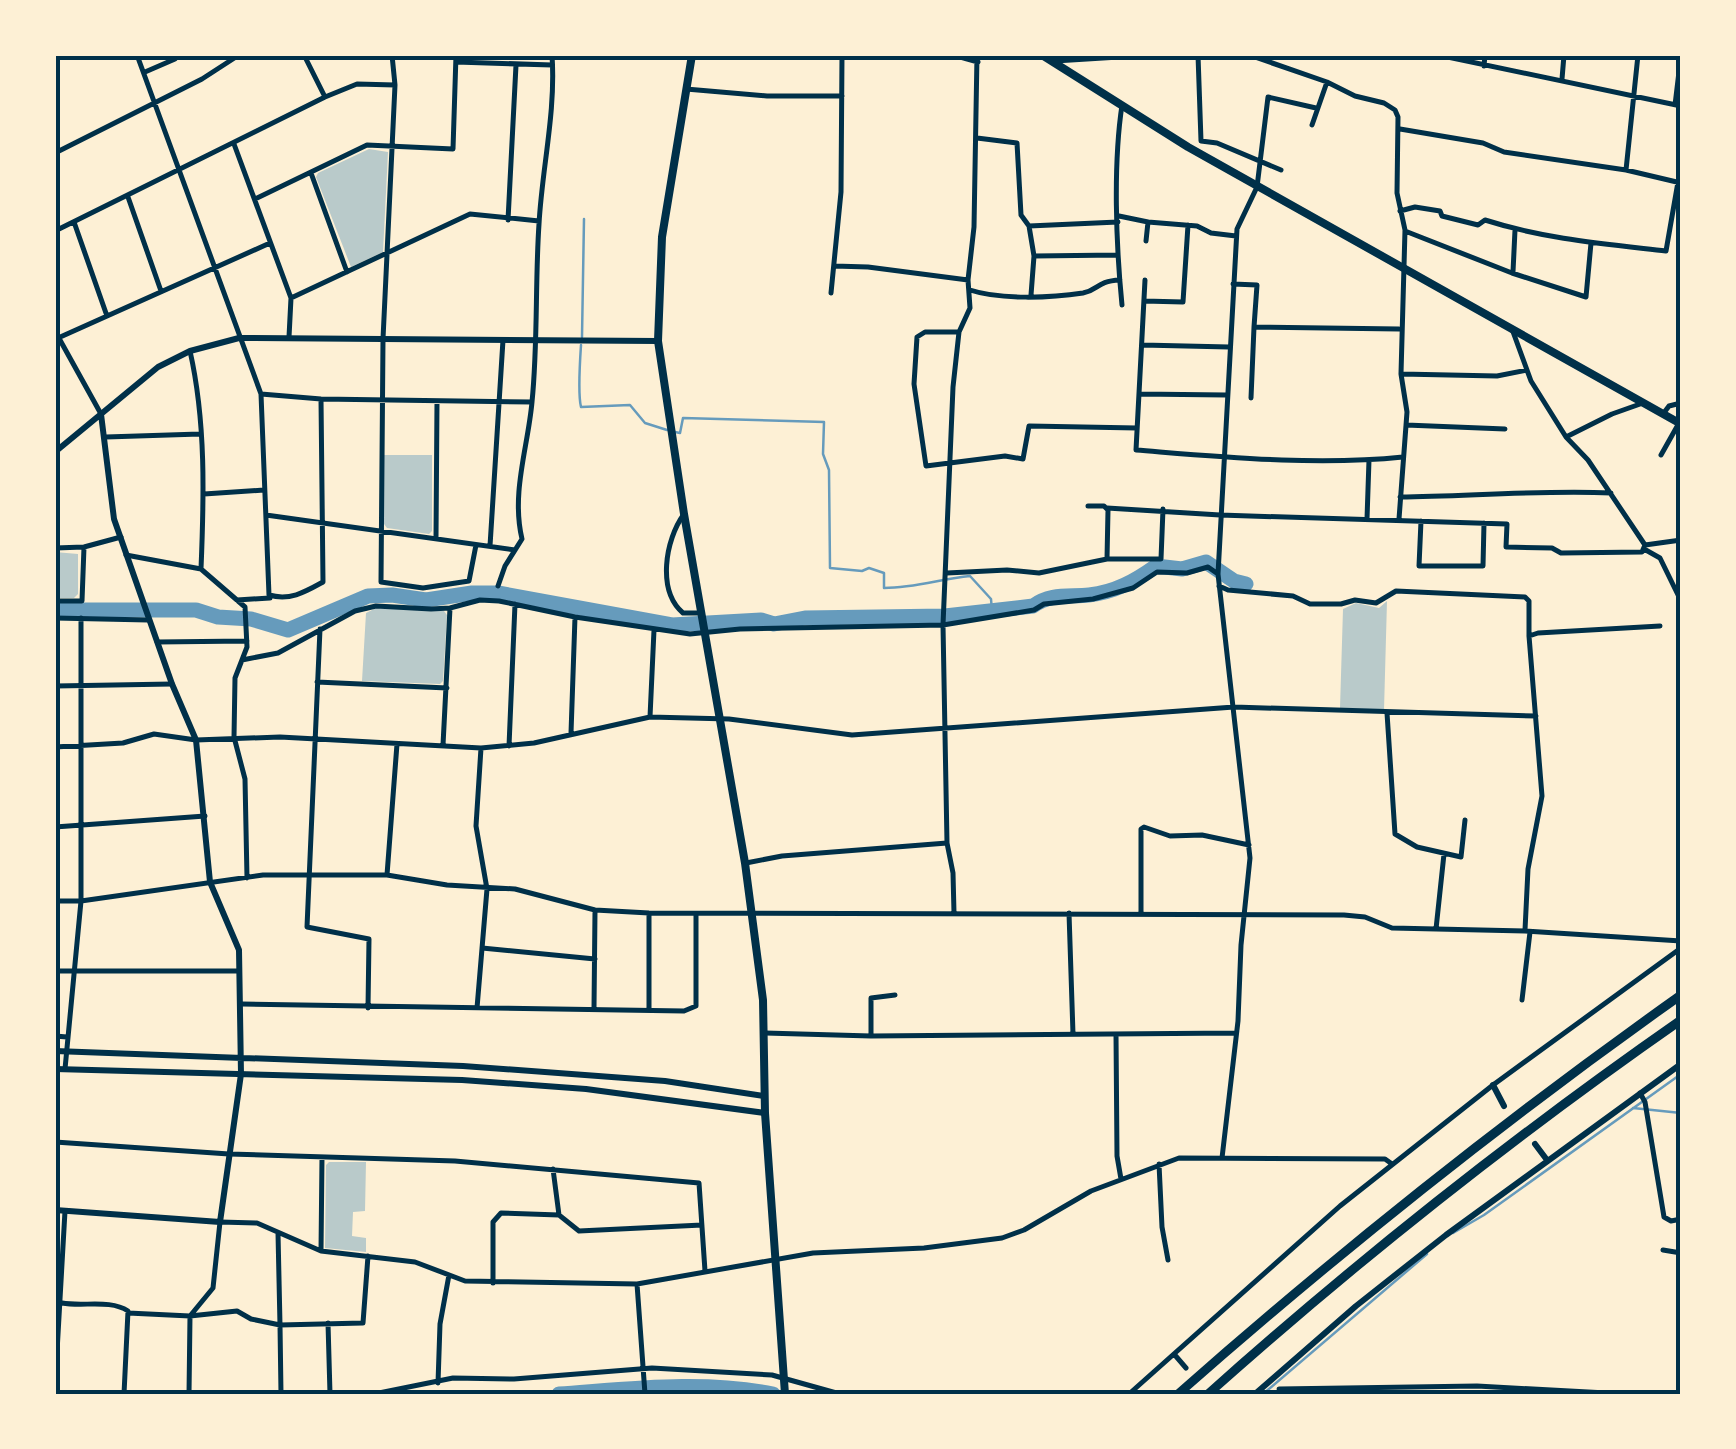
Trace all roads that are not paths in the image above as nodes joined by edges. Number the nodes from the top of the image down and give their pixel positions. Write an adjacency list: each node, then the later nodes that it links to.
1 (137, 55): 26 (street)
2 (175, 55): 26 (street)
3 (238, 55): 34 (street)
4 (304, 55): 32 (street)
5 (392, 55): 29 (street)
6 (552, 55): 24 (street)
7 (692, 55): 30 (main road)
8 (842, 55): 31 (street)
9 (953, 55): 21 (street)
10 (1042, 55): 22 (main road)
11 (1151, 55): 20 (street)
12 (1198, 55): 41 (street)
13 (1248, 55): 28 (street)
14 (1438, 55): 25 (street)
15 (1485, 55): 25 (street)
16 (1564, 55): 27 (street)
17 (1638, 55): 33 (street)
18 (1681, 55): 36 (street)
19 (456, 58): 23 (street); 43 (street)
20 (1081, 58): 22 (street)
21 (978, 59): 40 (street)
22 (1052, 61): 35 (main road)
23 (516, 65): 24 (street); 57 (street)
24 (552, 65): 58 (street)
25 (1484, 66): 27 (street)
26 (143, 72): 34 (street)
27 (1562, 79): 33 (street)
28 (1327, 82): 37 (street); 39 (street)
29 (396, 85): 32 (street); 43 (street)
30 (686, 88): 31 (street); 100 (main road)
31 (842, 96): 73 (street)
32 (325, 98): 42 (street)
33 (1634, 98): 36 (street); 49 (street)
34 (154, 102): 44 (street); 47 (street)
35 (1122, 106): 45 (main road); 56 (street)
36 (1678, 106)
37 (1316, 108): 38 (street); 46 (street)
38 (1312, 125)
39 (1400, 129): 49 (street); 55 (street)
40 (976, 138): 62 (street); 78 (street)
41 (1212, 142): 45 (street); 46 (street)
42 (234, 144): 47 (street); 54 (street)
43 (393, 146): 50 (street); 70 (street)
44 (55, 152)
45 (1208, 158): 52 (main road)
46 (1260, 160): 48 (street); 52 (street)
47 (179, 170): 53 (street); 74 (street)
48 (1281, 170)
49 (1626, 170): 51 (street)
50 (311, 174): 54 (street); 76 (street)
51 (1680, 183): 69 (street)
52 (1258, 187): 66 (street); 75 (main road)
53 (128, 197): 59 (street); 83 (street)
54 (256, 199): 68 (street)
55 (1400, 212): 63 (street); 64 (street)
56 (1118, 219): 60 (street); 62 (street); 72 (street)
57 (508, 220): 58 (street); 70 (street)
58 (539, 221): 99 (street)
59 (74, 222): 65 (street); 89 (street)
60 (1148, 222): 61 (street); 67 (street)
61 (1188, 225): 66 (street); 87 (street)
62 (1029, 226): 71 (street)
63 (1405, 230): 75 (street); 77 (street)
64 (1515, 230): 69 (street); 77 (street)
65 (55, 231)
66 (1236, 236): 81 (street)
67 (1146, 241)
68 (270, 243): 74 (street); 86 (street)
69 (1591, 243): 77 (street)
70 (387, 256): 76 (street); 97 (street)
71 (1034, 256): 72 (street); 85 (street)
72 (1118, 256): 79 (street)
73 (834, 266): 78 (street); 84 (street)
74 (214, 268): 83 (street); 95 (street)
75 (1404, 268): 91 (main road); 92 (street)
76 (347, 272): 86 (street)
77 (1512, 273)
78 (968, 280): 82 (street)
79 (1120, 280): 85 (street); 88 (street)
80 (1145, 280): 87 (street)
81 (1233, 284): 90 (street); 102 (street)
82 (970, 290): 85 (street); 93 (street)
83 (162, 291): 89 (street)
84 (831, 293)
85 (1031, 295)
86 (291, 298): 96 (street)
87 (1144, 301): 101 (street)
88 (1122, 305)
89 (107, 316): 94 (street)
90 (1254, 326): 92 (street); 109 (street)
91 (1512, 328): 104 (street); 115 (main road)
92 (1400, 329): 105 (street)
93 (959, 332): 131 (street); 131 (street)
94 (57, 334): 117 (street)
95 (239, 338): 96 (street); 103 (street); 106 (street)
96 (289, 338): 97 (street)
97 (383, 339): 98 (street); 111 (street)
98 (503, 340): 99 (street); 113 (street)
99 (536, 340): 100 (street); 114 (street)
100 (658, 340): 139 (main road)
101 (1142, 344): 102 (street); 107 (street)
102 (1230, 347): 108 (street)
103 (190, 351): 117 (street); 123 (street)
104 (1527, 370): 105 (street); 125 (street)
105 (1401, 374): 120 (street)
106 (261, 394): 110 (street); 132 (street)
107 (1139, 394): 108 (street); 121 (street)
108 (1227, 395): 128 (street)
109 (1251, 398)
110 (322, 400): 111 (street); 145 (street)
111 (382, 400): 112 (street); 147 (street)
112 (437, 401): 113 (street); 149 (street)
113 (499, 401): 114 (street); 152 (street)
114 (532, 402): 156 (street)
115 (1644, 403): 118 (main road); 125 (street)
116 (1681, 403): 118 (street)
117 (102, 414): 124 (street); 126 (street)
118 (1662, 414): 119 (main road)
119 (1680, 424): 127 (street)
120 (1406, 425): 122 (street); 129 (street)
121 (1137, 428): 128 (street); 131 (street)
122 (1505, 429)
123 (200, 434): 124 (street); 134 (street)
124 (106, 436): 148 (street)
125 (1566, 437): 133 (street)
126 (55, 452)
127 (1661, 455)
128 (1224, 457): 130 (street); 141 (street)
129 (1403, 457): 130 (street); 135 (street)
130 (1369, 460): 142 (street)
131 (951, 464): 160 (street)
132 (264, 490): 134 (street); 140 (street)
133 (1611, 493): 135 (street); 154 (street)
134 (204, 494): 159 (street)
135 (1400, 496): 143 (street)
136 (1088, 506): 137 (street)
137 (1107, 508): 138 (street); 158 (street)
138 (1163, 509): 141 (street); 158 (street)
139 (684, 514): 170 (main road); 170 (street)
140 (265, 515): 145 (street); 164 (street)
141 (1220, 516): 142 (street); 161 (street)
142 (1367, 519): 143 (street)
143 (1398, 519): 144 (street)
144 (1421, 521): 146 (street); 146 (street)
145 (321, 522): 147 (street); 164 (street)
146 (1484, 523): 154 (street)
147 (380, 532): 149 (street); 151 (street)
148 (121, 537): 153 (street); 157 (street)
149 (436, 538): 151 (street)
150 (1681, 540): 154 (street)
151 (476, 545): 152 (street)
152 (490, 546): 156 (street)
153 (84, 547): 155 (street); 167 (street)
154 (1645, 547): 166 (street)
155 (55, 548)
156 (515, 550): 162 (street)
157 (126, 555): 159 (street); 174 (street)
158 (1107, 559): 160 (street)
159 (201, 570): 165 (street)
160 (947, 573): 175 (street)
161 (1218, 574): 163 (street); 175 (street)
162 (498, 586)
163 (1219, 586): 180 (street); 189 (street)
164 (272, 598): 165 (street)
165 (237, 600): 181 (street)
166 (1681, 600)
167 (55, 601)
168 (515, 604): 169 (street); 171 (street); 202 (street)
169 (450, 608): 177 (street); 188 (street)
170 (702, 613): 179 (main road)
171 (575, 617): 178 (street); 195 (street)
172 (55, 618): 173 (street)
173 (80, 618): 174 (street); 187 (street)
174 (148, 618): 182 (street)
175 (943, 625): 179 (street); 194 (street)
176 (1660, 626): 180 (street)
177 (320, 629): 183 (street); 184 (street)
178 (654, 630): 179 (street); 192 (street)
179 (704, 631): 193 (main road)
180 (1528, 636): 191 (street)
181 (247, 640): 182 (street); 183 (street)
182 (157, 642): 185 (street)
183 (242, 660): 196 (street)
184 (317, 682): 188 (street); 198 (street)
185 (172, 684): 187 (street); 197 (street)
186 (55, 686): 187 (street)
187 (82, 686): 200 (street)
188 (447, 688): 201 (street)
189 (1234, 708): 190 (street); 194 (street); 210 (street)
190 (1388, 713): 191 (street); 211 (street)
191 (1536, 716): 229 (street)
192 (650, 718): 193 (street); 195 (street)
193 (719, 718): 194 (street); 212 (main road)
194 (944, 728): 209 (street)
195 (571, 733): 202 (street)
196 (234, 738): 197 (street); 198 (street); 215 (street)
197 (196, 740): 200 (street); 205 (street)
198 (315, 740): 199 (street); 213 (street)
199 (397, 744): 201 (street); 214 (street)
200 (82, 745): 203 (street); 208 (street)
201 (444, 746): 204 (street)
202 (509, 746): 204 (street)
203 (55, 747)
204 (481, 748): 217 (street)
205 (206, 816): 208 (street); 216 (street)
206 (1466, 820): 211 (street)
207 (55, 827): 208 (street)
208 (82, 827): 219 (street)
209 (947, 843): 212 (street); 223 (street)
210 (1250, 844): 224 (street); 227 (street)
211 (1444, 854): 228 (street)
212 (745, 863): 222 (main road)
213 (310, 874): 214 (street); 215 (street); 240 (street)
214 (387, 875): 217 (street)
215 (247, 878): 216 (street)
216 (210, 882): 219 (street); 233 (street)
217 (487, 889): 220 (street); 231 (street)
218 (55, 901): 219 (street)
219 (82, 901): 235 (street)
220 (595, 910): 221 (street); 232 (street)
221 (649, 913): 225 (street); 243 (street)
222 (751, 913): 223 (street); 225 (street); 246 (main road)
223 (954, 913): 226 (street)
224 (1245, 913): 227 (street); 228 (street); 245 (street)
225 (696, 914): 243 (street)
226 (1069, 914): 227 (street); 247 (street)
227 (1140, 914)
228 (1436, 929): 229 (street)
229 (1527, 932): 230 (street); 238 (street)
230 (1681, 944): 259 (street)
231 (482, 948): 232 (street); 241 (street)
232 (594, 959): 242 (street)
233 (242, 970): 235 (street); 239 (street)
234 (55, 971): 235 (street)
235 (75, 971): 251 (street)
236 (895, 995): 250 (street)
237 (1681, 996): 313 (highway)
238 (1522, 1000)
239 (242, 1004): 240 (street); 254 (street)
240 (368, 1008): 241 (street)
241 (477, 1008): 242 (street)
242 (594, 1008): 243 (street)
243 (649, 1010)
244 (1681, 1020): 314 (highway)
245 (1236, 1032): 248 (street); 268 (street)
246 (765, 1033): 250 (street); 261 (main road)
247 (1073, 1034): 248 (street); 250 (street)
248 (1116, 1034): 273 (street)
249 (55, 1036): 251 (street)
250 (871, 1036)
251 (67, 1037): 253 (street)
252 (55, 1051): 253 (street)
253 (66, 1051): 254 (street); 257 (street)
254 (240, 1058): 258 (street); 261 (street)
255 (1681, 1064): 260 (street)
256 (55, 1069): 257 (street)
257 (64, 1069): 258 (street)
258 (240, 1074): 263 (street); 266 (street)
259 (1493, 1086): 262 (street); 271 (street)
260 (1640, 1092): 269 (street); 277 (street)
261 (764, 1096): 263 (main road)
262 (1504, 1106)
263 (765, 1112): 285 (main road)
264 (55, 1142): 266 (street)
265 (1535, 1144): 269 (street)
266 (230, 1154): 267 (street); 278 (street)
267 (322, 1157): 272 (street); 282 (street)
268 (1222, 1158): 270 (street); 271 (street)
269 (1547, 1160): 301 (street)
270 (1159, 1164): 273 (street); 286 (street)
271 (1392, 1164): 296 (street)
272 (553, 1169): 276 (street); 279 (street)
273 (1121, 1179): 285 (street)
274 (55, 1210): 275 (street)
275 (65, 1211): 278 (street); 291 (street)
276 (559, 1215): 279 (street); 289 (street)
277 (1681, 1219)
278 (220, 1222): 280 (street); 293 (street)
279 (702, 1225): 287 (street)
280 (278, 1233): 282 (street); 295 (street)
281 (1663, 1250): 283 (street)
282 (321, 1251): 284 (street)
283 (1681, 1253)
284 (368, 1255): 288 (street); 294 (street)
285 (774, 1260): 287 (street); 299 (main road)
286 (1168, 1260)
287 (705, 1272): 290 (street)
288 (450, 1275): 289 (street); 300 (street)
289 (493, 1283): 290 (street)
290 (637, 1284): 298 (street)
291 (61, 1302): 292 (street); 302 (street)
292 (128, 1312): 293 (street); 304 (street)
293 (190, 1316): 295 (street); 305 (street)
294 (328, 1324): 295 (street); 307 (street)
295 (280, 1325): 306 (street)
296 (1174, 1354): 297 (street); 312 (street)
297 (1186, 1368)
298 (644, 1371): 299 (street); 300 (street); 309 (street)
299 (784, 1380): 310 (main road); 311 (street)
300 (438, 1383): 308 (street)
301 (1266, 1384): 303 (street); 315 (street)
302 (55, 1387)
303 (1279, 1391): 316 (street)
304 (124, 1394)
305 (189, 1394)
306 (282, 1394)
307 (330, 1394)
308 (374, 1394)
309 (645, 1394)
310 (785, 1394)
311 (840, 1394)
312 (1129, 1394)
313 (1178, 1394)
314 (1208, 1394)
315 (1255, 1394)
316 (1625, 1394)

